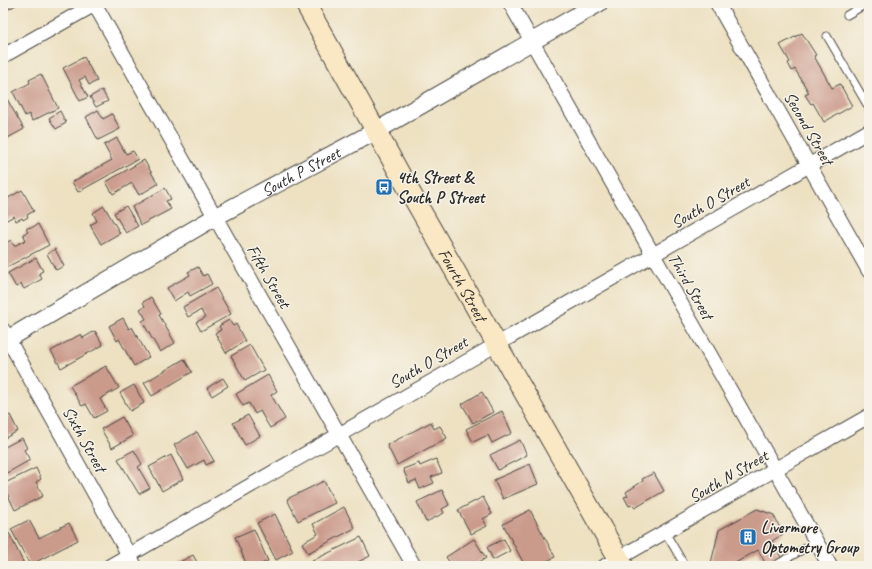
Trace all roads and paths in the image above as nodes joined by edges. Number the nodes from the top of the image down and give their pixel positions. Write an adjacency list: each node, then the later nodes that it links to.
1 (95, 3): 10 (street); 15 (street, Fifth Street)
2 (305, 3): 12 (main road, Fourth Street)
3 (510, 3): 9 (street, Third Street)
4 (599, 3): 9 (street, South P Street)
5 (717, 3): 14 (street, Second Street)
6 (868, 3): 7 (lane)
7 (847, 15)
8 (827, 36): 11 (lane)
9 (532, 41): 12 (street, South P Street); 16 (street, Third Street)
10 (3, 56)
11 (869, 108)
12 (376, 131): 15 (street, South P Street); 19 (main road, Fourth Street)
13 (869, 132): 14 (street, South O Street)
14 (809, 165): 16 (street, South O Street); 17 (street, Second Street)
15 (215, 217): 18 (street, South P Street); 21 (street, Fifth Street)
16 (653, 255): 19 (street, South O Street); 22 (street, Third Street)
17 (869, 271)
18 (5, 337): 25 (street, Sixth Street)
19 (496, 344): 21 (street, South O Street); 26 (main road, Fourth Street)
20 (869, 416): 22 (street, South N Street)
21 (339, 434): 25 (street, South O Street); 28 (street, Fifth Street)
22 (775, 470): 23 (street, South N Street); 24 (street, Third Street)
23 (666, 532): 26 (street, South N Street); 29 (lane)
24 (816, 542): 30 (lane); 31 (street, Third Street)
25 (132, 561): 27 (street, South O Street)
26 (616, 564)
27 (110, 566)
28 (414, 566)
29 (685, 566)
30 (774, 566)
31 (830, 566)

